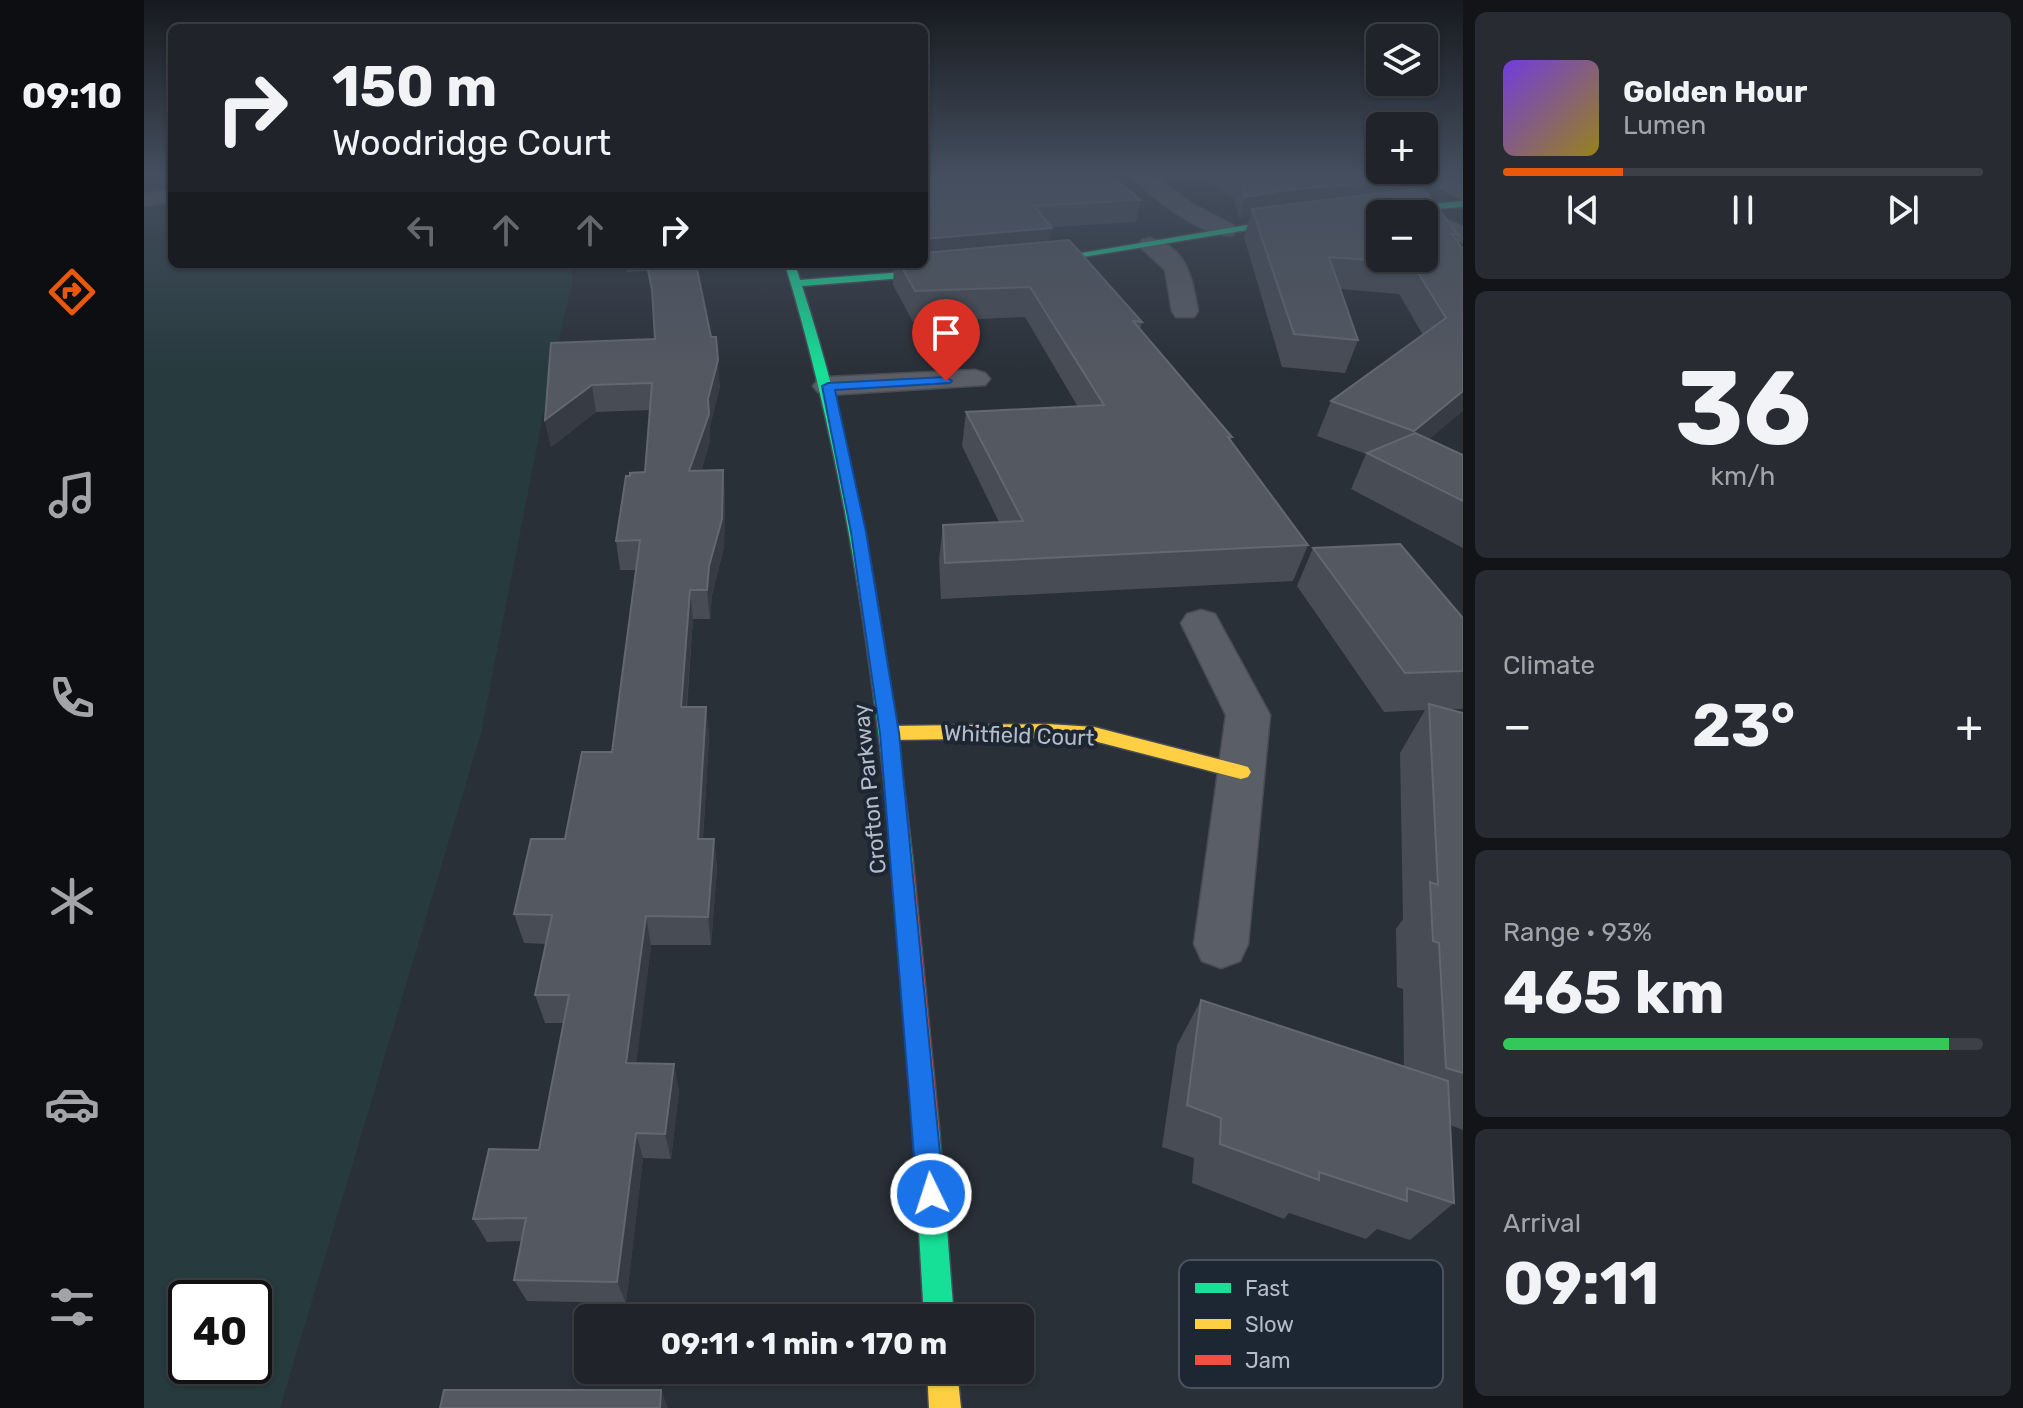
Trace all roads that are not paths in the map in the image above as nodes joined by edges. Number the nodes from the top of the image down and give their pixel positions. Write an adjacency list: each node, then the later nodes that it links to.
1 (1171, 241): 2 (street)
2 (1150, 245): 3 (street); 7 (street)
3 (1001, 266)
4 (791, 268): 6 (street, Crofton Parkway)
5 (972, 269): 6 (street)
6 (797, 283): 9 (street, Crofton Parkway)
7 (1185, 311)
8 (975, 380): 9 (street)
9 (828, 386): 11 (street, Crofton Parkway)
10 (1201, 623): 12 (street)
11 (890, 733): 12 (street, Whitfield Court); 14 (street, Crofton Parkway)
12 (1241, 772): 13 (street)
13 (1221, 944)
14 (938, 1304)
15 (943, 1384): 16 (street)
16 (945, 1408)

